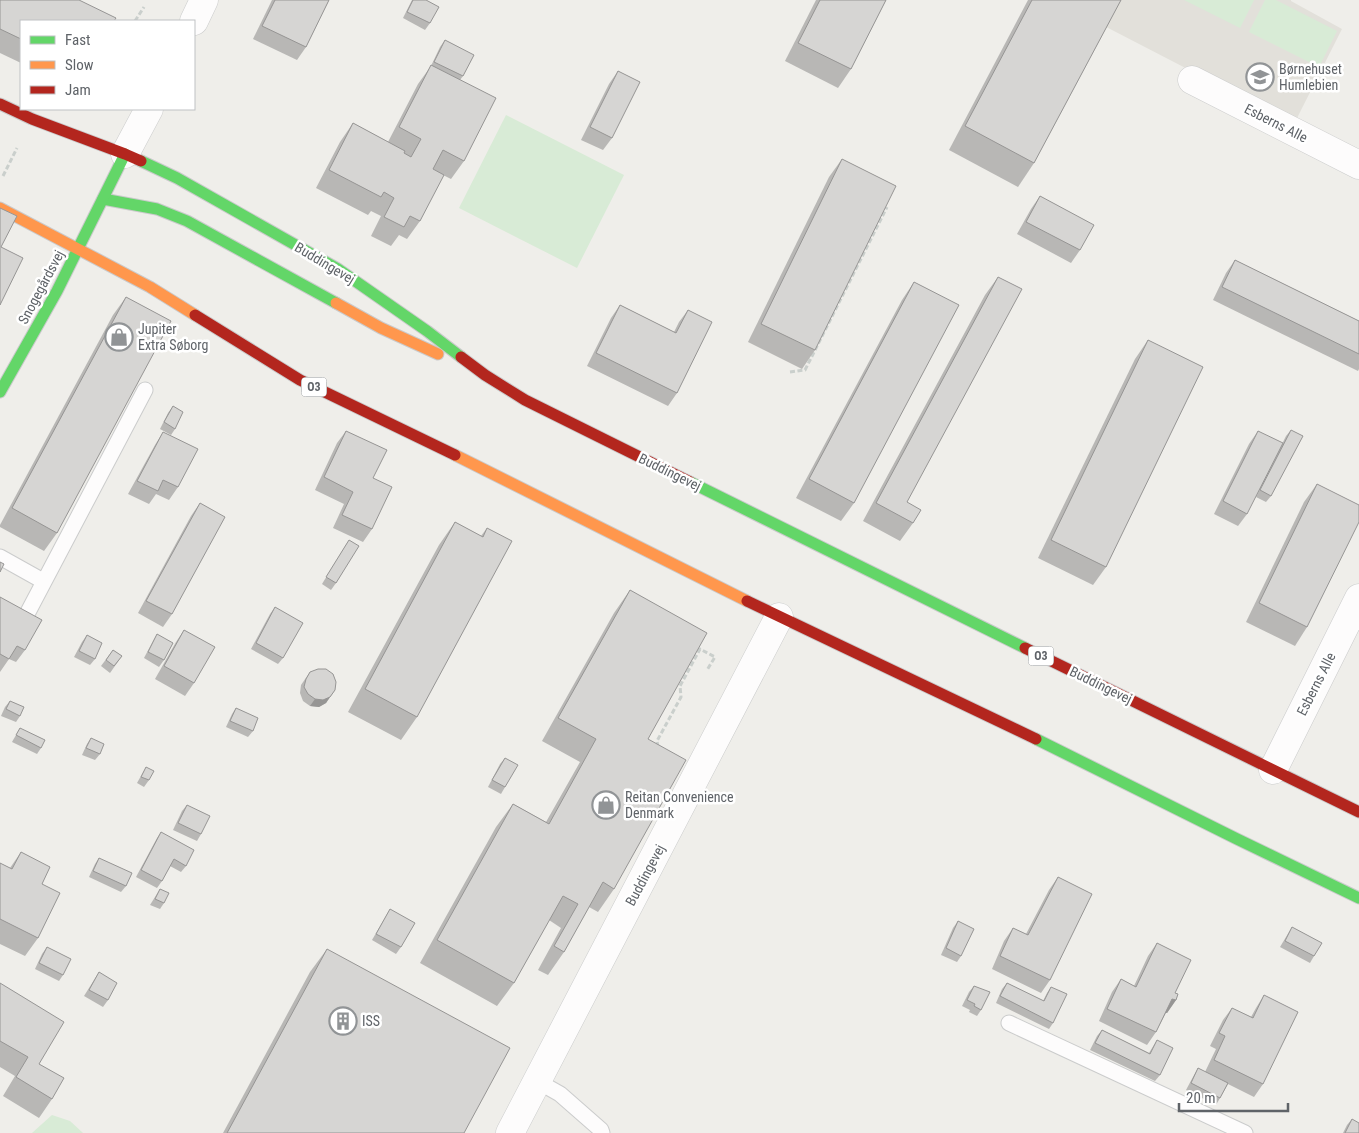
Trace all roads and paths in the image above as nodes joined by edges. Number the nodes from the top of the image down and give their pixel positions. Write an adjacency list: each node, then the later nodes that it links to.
1 (204, 0): 4 (street)
2 (144, 7): 3 (path)
3 (136, 20)
4 (194, 20)
5 (1192, 80): 9 (street, Esberns Alle)
6 (0, 104): 8 (main road, Buddingevej / O3)
7 (148, 110): 8 (street)
8 (125, 154): 10 (main road, Snogegårdsvej); 15 (main road, Buddingevej / O3)
9 (1359, 165)
10 (103, 200): 13 (main road, Snogegårdsvej); 15 (main road)
11 (887, 207): 14 (path)
12 (0, 208): 13 (main road, O3)
13 (78, 248): 17 (main road, Snogegårdsvej); 22 (main road, O3)
14 (790, 372)
15 (485, 375): 27 (main road, Buddingevej / O3)
16 (145, 390): 19 (lane)
17 (0, 392)
18 (0, 557): 19 (lane)
19 (43, 581): 21 (lane)
20 (1359, 598): 27 (street, Esberns Alle)
21 (26, 614)
22 (780, 617): 29 (main road, O3); 31 (street, Buddingevej)
23 (692, 644): 24 (path)
24 (700, 649): 25 (path); 26 (path)
25 (708, 670)
26 (658, 748)
27 (1273, 770): 28 (main road, Buddingevej / O3)
28 (1359, 812)
29 (1359, 898)
30 (1009, 1023): 34 (lane)
31 (537, 1081): 32 (street, Buddingevej); 33 (lane)
32 (510, 1133)
33 (602, 1133)
34 (1245, 1133)

